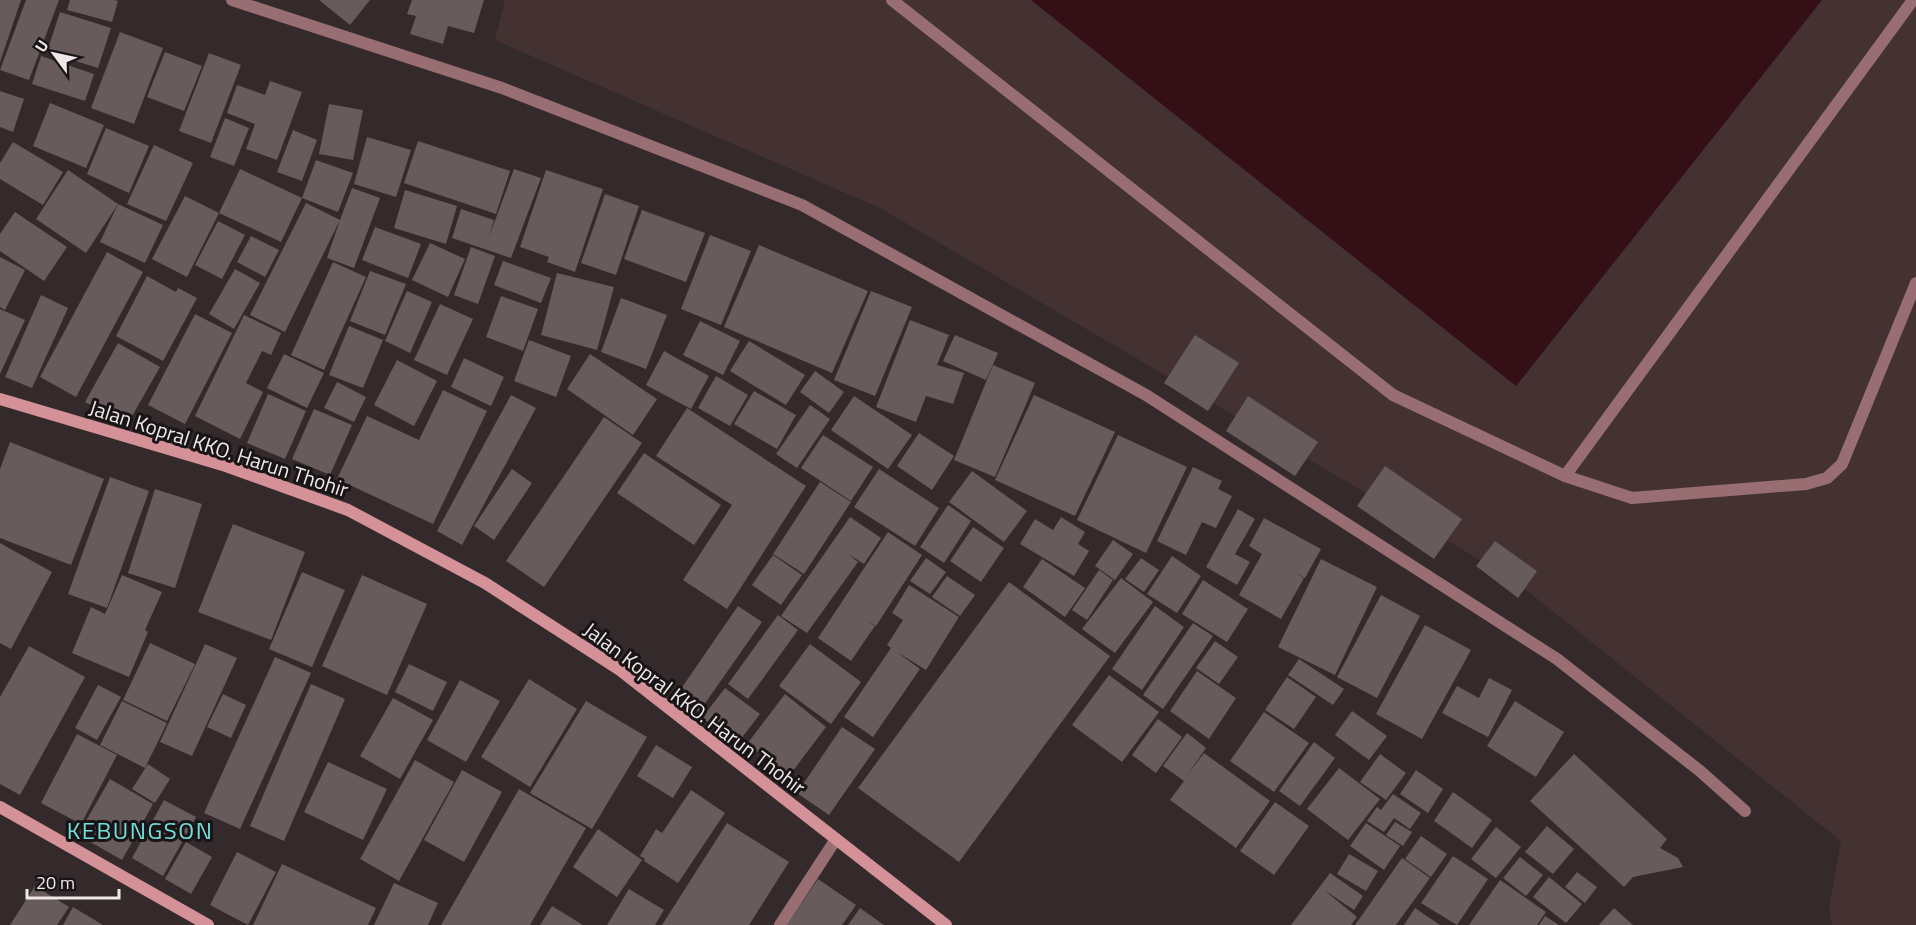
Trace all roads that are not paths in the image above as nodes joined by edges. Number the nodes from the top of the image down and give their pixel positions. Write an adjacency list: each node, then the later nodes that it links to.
1 (232, 0): 8 (street)
2 (892, 0): 6 (street)
3 (1913, 0): 6 (street)
4 (1916, 283): 6 (street)
5 (0, 399): 9 (main road, Jalan Kopral KKO. Harun Thohir)
6 (1565, 476)
7 (0, 807): 10 (main road)
8 (1745, 811)
9 (836, 839): 11 (street); 12 (main road, Jalan Kopral KKO. Harun Thohir)
10 (208, 925)
11 (780, 925)
12 (946, 925)

